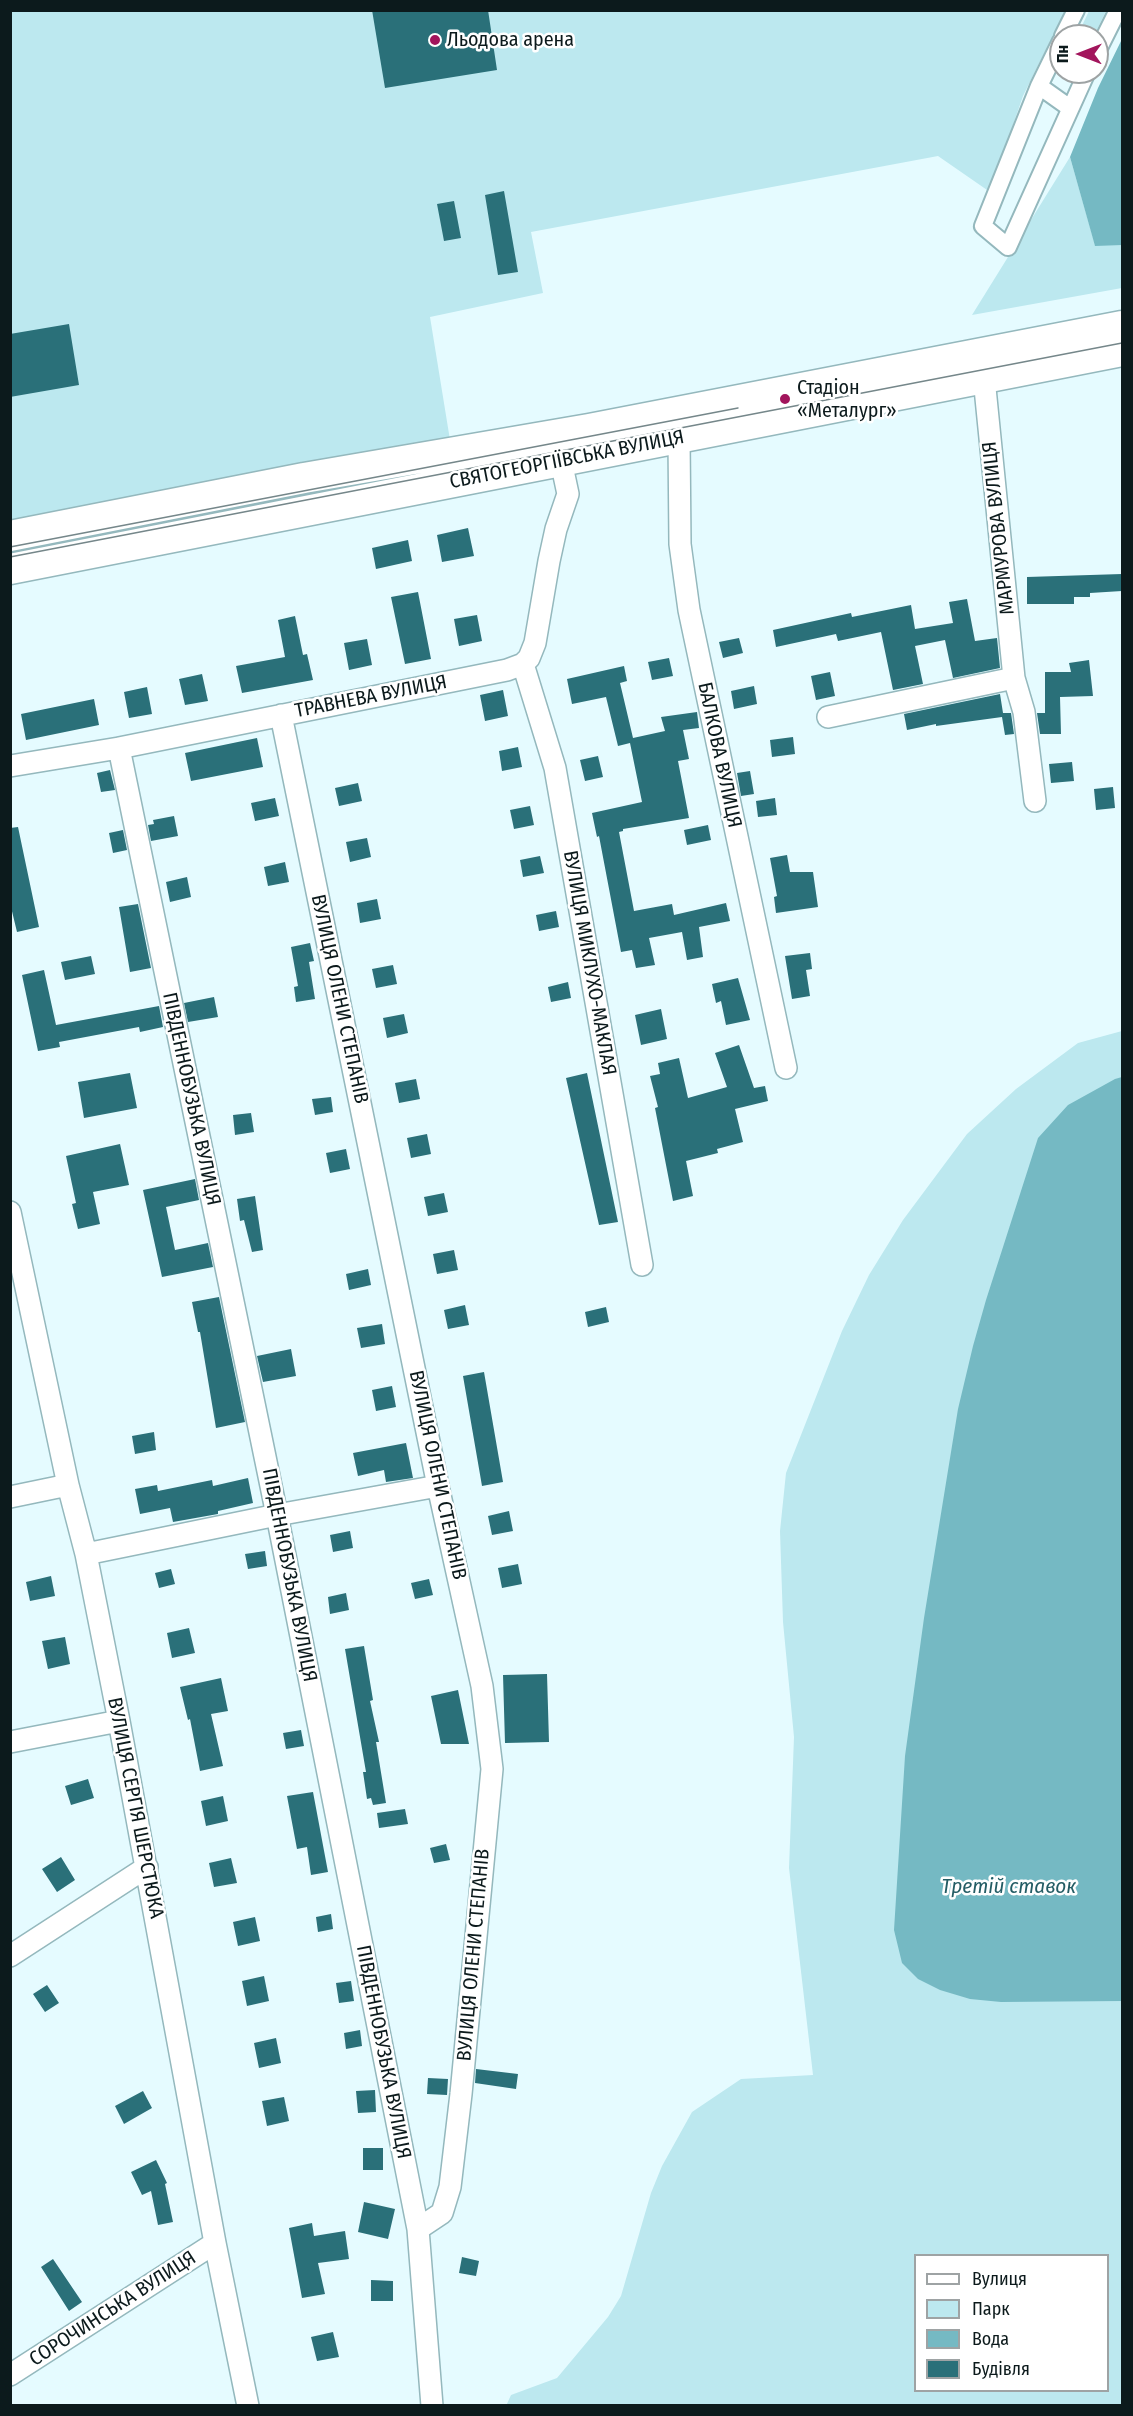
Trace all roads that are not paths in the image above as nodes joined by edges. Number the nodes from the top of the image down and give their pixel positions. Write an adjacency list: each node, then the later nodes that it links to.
1 (1076, 10): 3 (street)
2 (1118, 10): 4 (street)
3 (1070, 24)
4 (1109, 28)
5 (1049, 67): 7 (street)
6 (1081, 84): 8 (street)
7 (1040, 86): 8 (street); 8 (street)
8 (1070, 108)
9 (1122, 326): 14 (main road, СВЯТОГЕОРГІЇВСЬКА ВУЛИЦЯ)
10 (1122, 351): 11 (main road, СВЯТОГЕОРГІЇВСЬКА ВУЛИЦЯ)
11 (984, 378): 12 (main road, СВЯТОГЕОРГІЇВСЬКА ВУЛИЦЯ); 17 (street, МАРМУРОВА ВУЛИЦЯ)
12 (679, 439): 13 (main road, СВЯТОГЕОРГІЇВСЬКА ВУЛИЦЯ); 23 (street, БАЛКОВА ВУЛИЦЯ)
13 (561, 461): 15 (main road, СВЯТОГЕОРГІЇВСЬКА ВУЛИЦЯ); 16 (street)
14 (10, 536)
15 (10, 569)
16 (523, 664): 18 (street, ТРАВНЕВА ВУЛИЦЯ); 26 (street, ВУЛИЦЯ МИКЛУХО-МАКЛАЯ)
17 (1014, 678): 19 (street); 22 (street, МАРМУРОВА ВУЛИЦЯ)
18 (281, 715): 20 (street, ТРАВНЕВА ВУЛИЦЯ); 28 (street, ВУЛИЦЯ ОЛЕНИ СТЕПАНІВ)
19 (828, 717)
20 (119, 748): 21 (street, ТРАВНЕВА ВУЛИЦЯ); 30 (street, ПІВДЕННОБУЗЬКА ВУЛИЦЯ)
21 (10, 766)
22 (1035, 801)
23 (786, 1068)
24 (10, 1212): 25 (street, ВУЛИЦЯ СЕРГІЯ ШЕРСТЮКА)
25 (14, 1248): 27 (street, ВУЛИЦЯ СЕРГІЯ ШЕРСТЮКА)
26 (642, 1265)
27 (68, 1485): 29 (street); 31 (street, ВУЛИЦЯ СЕРГІЯ ШЕРСТЮКА)
28 (438, 1486): 30 (street); 36 (street, ВУЛИЦЯ ОЛЕНИ СТЕПАНІВ)
29 (10, 1497)
30 (277, 1515): 31 (street); 36 (street, ПІВДЕННОБУЗЬКА ВУЛИЦЯ)
31 (86, 1554): 32 (street, ВУЛИЦЯ СЕРГІЯ ШЕРСТЮКА)
32 (119, 1721): 33 (street); 34 (street, ВУЛИЦЯ СЕРГІЯ ШЕРСТЮКА)
33 (10, 1742)
34 (147, 1867): 35 (street); 37 (street, ВУЛИЦЯ СЕРГІЯ ШЕРСТЮКА)
35 (10, 1956)
36 (418, 2229): 40 (street, ПІВДЕННОБУЗЬКА ВУЛИЦЯ)
37 (215, 2243): 38 (street, СОРОЧИНСЬКА ВУЛИЦЯ); 39 (street, ВУЛИЦЯ СЕРГІЯ ШЕРСТЮКА)
38 (10, 2375)
39 (248, 2406)
40 (432, 2406)

